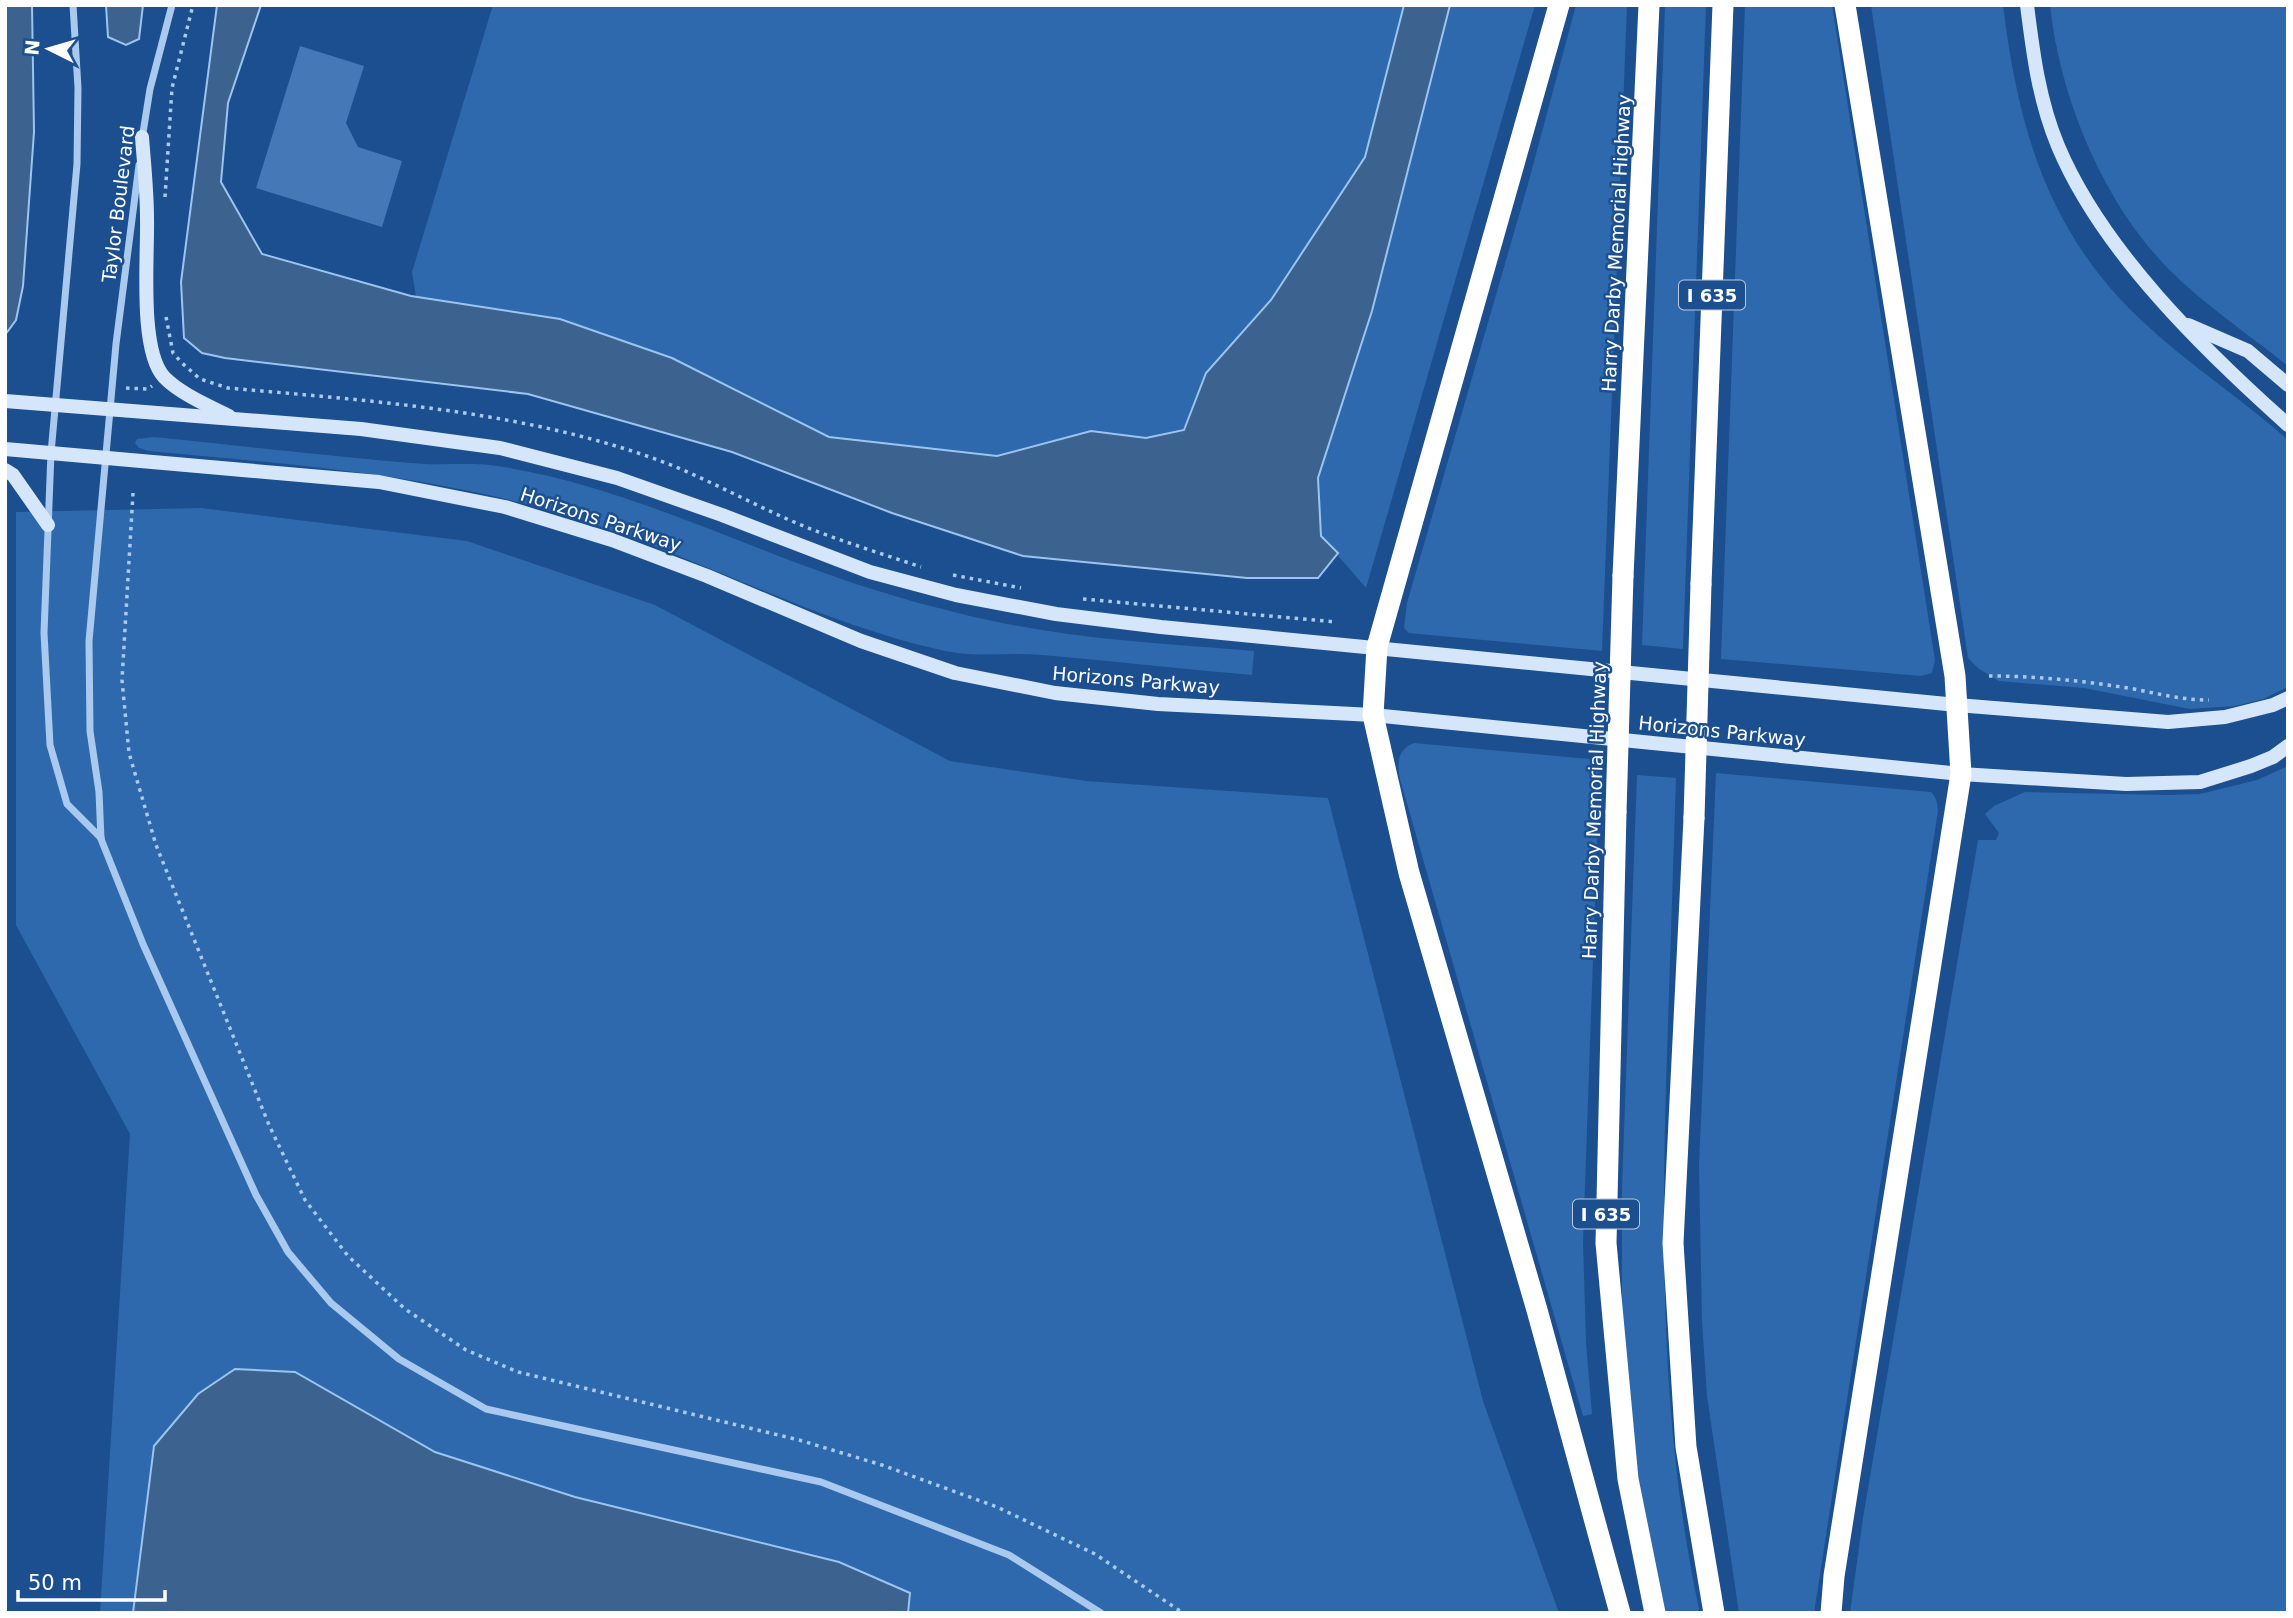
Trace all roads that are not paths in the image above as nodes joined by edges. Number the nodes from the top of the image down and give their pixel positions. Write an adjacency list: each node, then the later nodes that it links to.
1 (74, 5): 12 (street)
2 (172, 5): 8 (street, Taylor Boulevard)
3 (1559, 5): 21 (highway)
4 (1649, 5): 30 (highway, Harry Darby Memorial Highway / I 635, bridge)
5 (1723, 5): 31 (highway, I 635, bridge)
6 (1845, 5): 23 (highway)
7 (2027, 5): 9 (main road)
8 (142, 137): 13 (street, Taylor Boulevard); 14 (main road)
9 (2185, 324): 10 (main road); 15 (main road)
10 (2288, 385)
11 (5, 401): 12 (main road, Horizons Parkway)
12 (56, 405): 13 (main road, Horizons Parkway); 17 (street)
13 (111, 410): 14 (main road, Horizons Parkway); 18 (street, Taylor Boulevard)
14 (233, 419): 21 (main road, Horizons Parkway)
15 (2288, 425)
16 (5, 449): 17 (main road, Horizons Parkway)
17 (51, 453): 18 (main road, Horizons Parkway); 20 (street)
18 (105, 458): 24 (main road, Horizons Parkway); 27 (street, Taylor Boulevard)
19 (5, 470): 20 (main road)
20 (48, 525): 27 (street)
21 (1377, 647): 23 (main road, Horizons Parkway); 24 (highway)
22 (2288, 698): 23 (main road, Horizons Parkway)
23 (1958, 705): 26 (highway)
24 (1373, 715): 26 (main road, Horizons Parkway); 29 (highway)
25 (2288, 746): 26 (main road, Horizons Parkway)
26 (1961, 774): 32 (highway)
27 (101, 839): 28 (street)
28 (1101, 1613)
29 (1620, 1613)
30 (1655, 1613)
31 (1714, 1613)
32 (1830, 1613)

